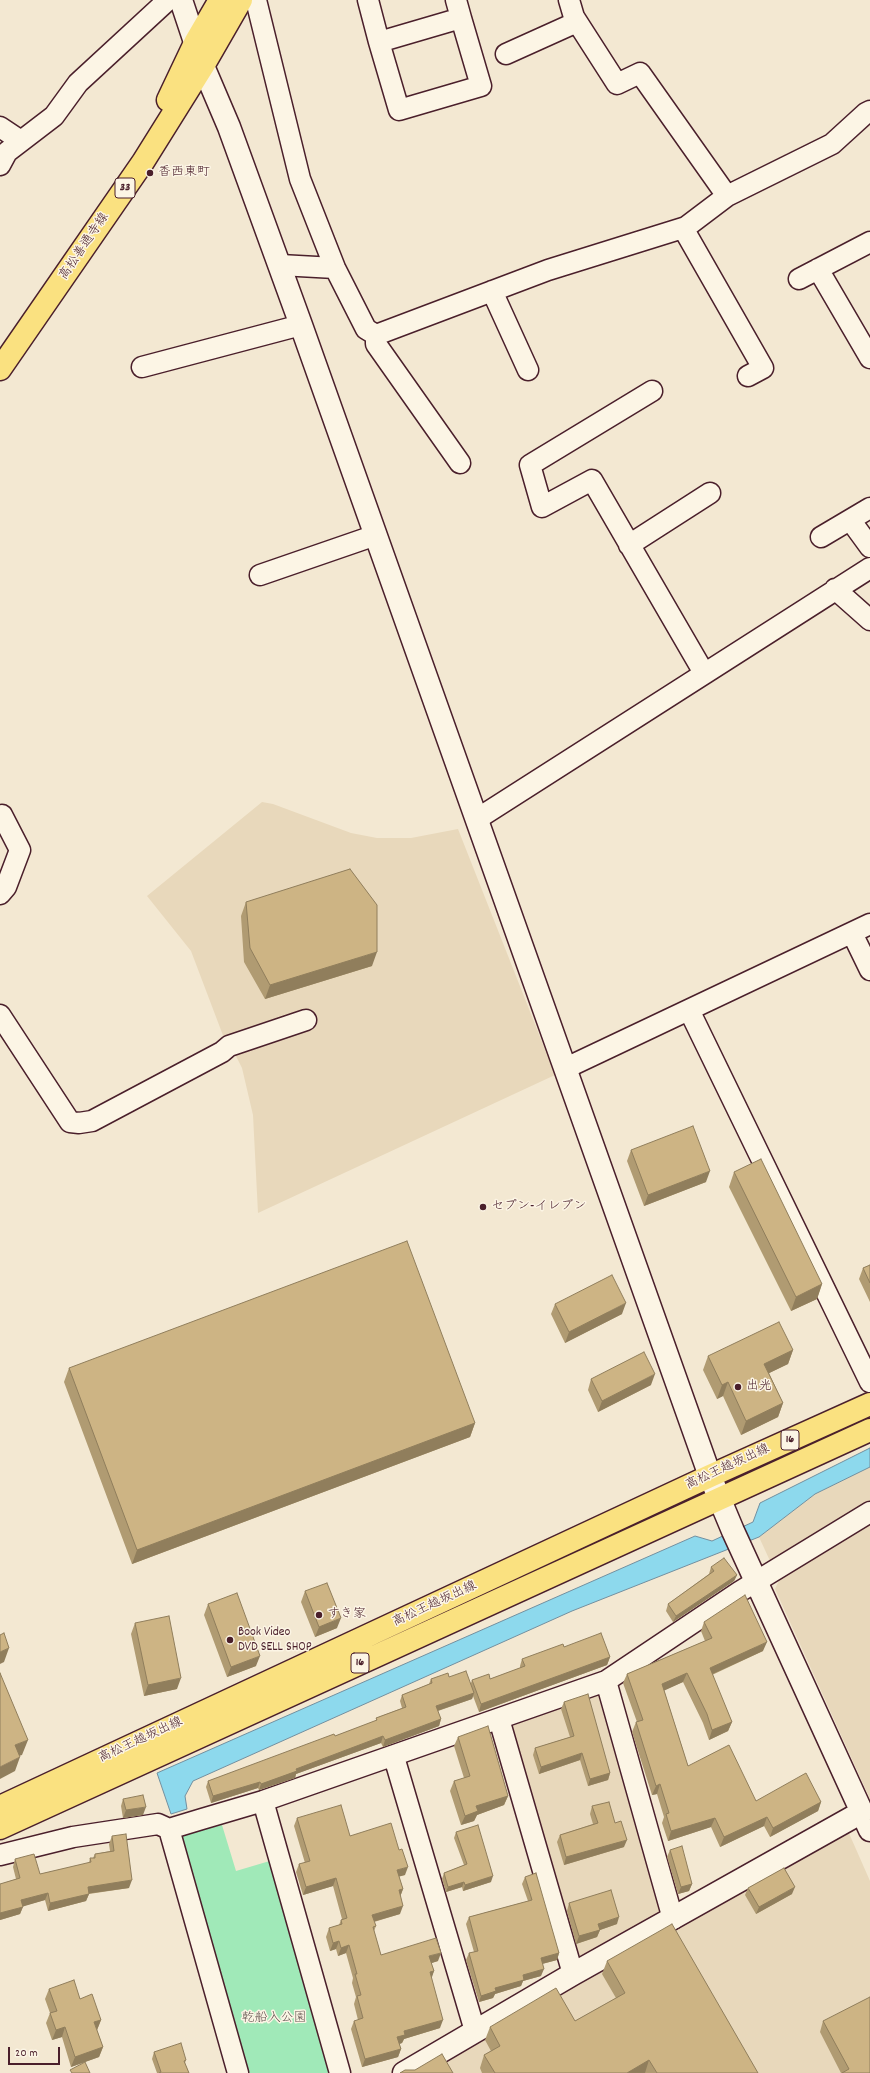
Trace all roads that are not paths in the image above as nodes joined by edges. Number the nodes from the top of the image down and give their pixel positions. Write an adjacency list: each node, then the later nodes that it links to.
1 (168, 0): 14 (street)
2 (256, 0): 20 (street)
3 (368, 0): 9 (street)
4 (569, 0): 8 (street)
5 (232, 5): 7 (main road, 高松善通寺線 / 33); 11 (main road, 高松善通寺線 / 33)
6 (459, 9): 9 (street); 9 (street)
7 (192, 21): 11 (street); 26 (main road, 高松善通寺線 / 33)
8 (577, 22): 10 (street); 16 (street)
9 (379, 42)
10 (506, 54)
11 (203, 66): 19 (street); 29 (main road, 高松善通寺線 / 33)
12 (870, 111): 16 (street)
13 (0, 127): 14 (street)
14 (21, 141): 15 (street)
15 (0, 165)
16 (727, 196): 17 (street)
17 (683, 228): 23 (street); 31 (street)
18 (870, 242): 21 (street)
19 (280, 265): 20 (street); 24 (street)
20 (335, 268): 25 (street)
21 (818, 269): 22 (street); 27 (street)
22 (799, 279)
23 (492, 291): 25 (street); 30 (street)
24 (301, 325): 28 (street); 37 (street)
25 (376, 335): 33 (street)
26 (0, 349)
27 (870, 358)
28 (142, 367)
29 (0, 369)
30 (528, 370)
31 (748, 376)
32 (652, 391): 39 (street)
33 (460, 463)
34 (710, 493): 39 (street)
35 (870, 508): 36 (street)
36 (851, 521): 38 (street); 40 (street)
37 (376, 535): 42 (street); 47 (street)
38 (821, 537)
39 (629, 545): 45 (street)
40 (870, 547)
41 (870, 568): 43 (street)
42 (260, 575)
43 (835, 589): 44 (street); 45 (street)
44 (870, 620)
45 (704, 673): 47 (street)
46 (0, 817): 48 (street)
47 (477, 819): 55 (street)
48 (0, 894)
49 (870, 924): 50 (street)
50 (852, 933): 51 (street); 52 (street)
51 (870, 970)
52 (689, 1010): 55 (street); 56 (street)
53 (0, 1015): 54 (street)
54 (306, 1020)
55 (566, 1068): 59 (street)
56 (870, 1382)
57 (870, 1404): 59 (main road, 高松王越坂出線 / 16)
58 (870, 1430): 60 (main road, 高松王越坂出線 / 16)
59 (710, 1476): 60 (street); 67 (main road, 高松王越坂出線 / 16)
60 (719, 1498): 62 (street); 69 (main road, 高松王越坂出線 / 16)
61 (870, 1512): 62 (street)
62 (756, 1582): 63 (street); 68 (street)
63 (606, 1681): 64 (street); 72 (street)
64 (499, 1719): 65 (street); 73 (street)
65 (394, 1757): 66 (street); 74 (street)
66 (263, 1801): 70 (street); 76 (street)
67 (0, 1807)
68 (866, 1821): 72 (street)
69 (0, 1828)
70 (169, 1829): 71 (street); 75 (street)
71 (0, 1855)
72 (673, 1919): 73 (street)
73 (573, 1974): 74 (street)
74 (475, 2031): 77 (street)
75 (238, 2073)
76 (340, 2073)
77 (404, 2073)

